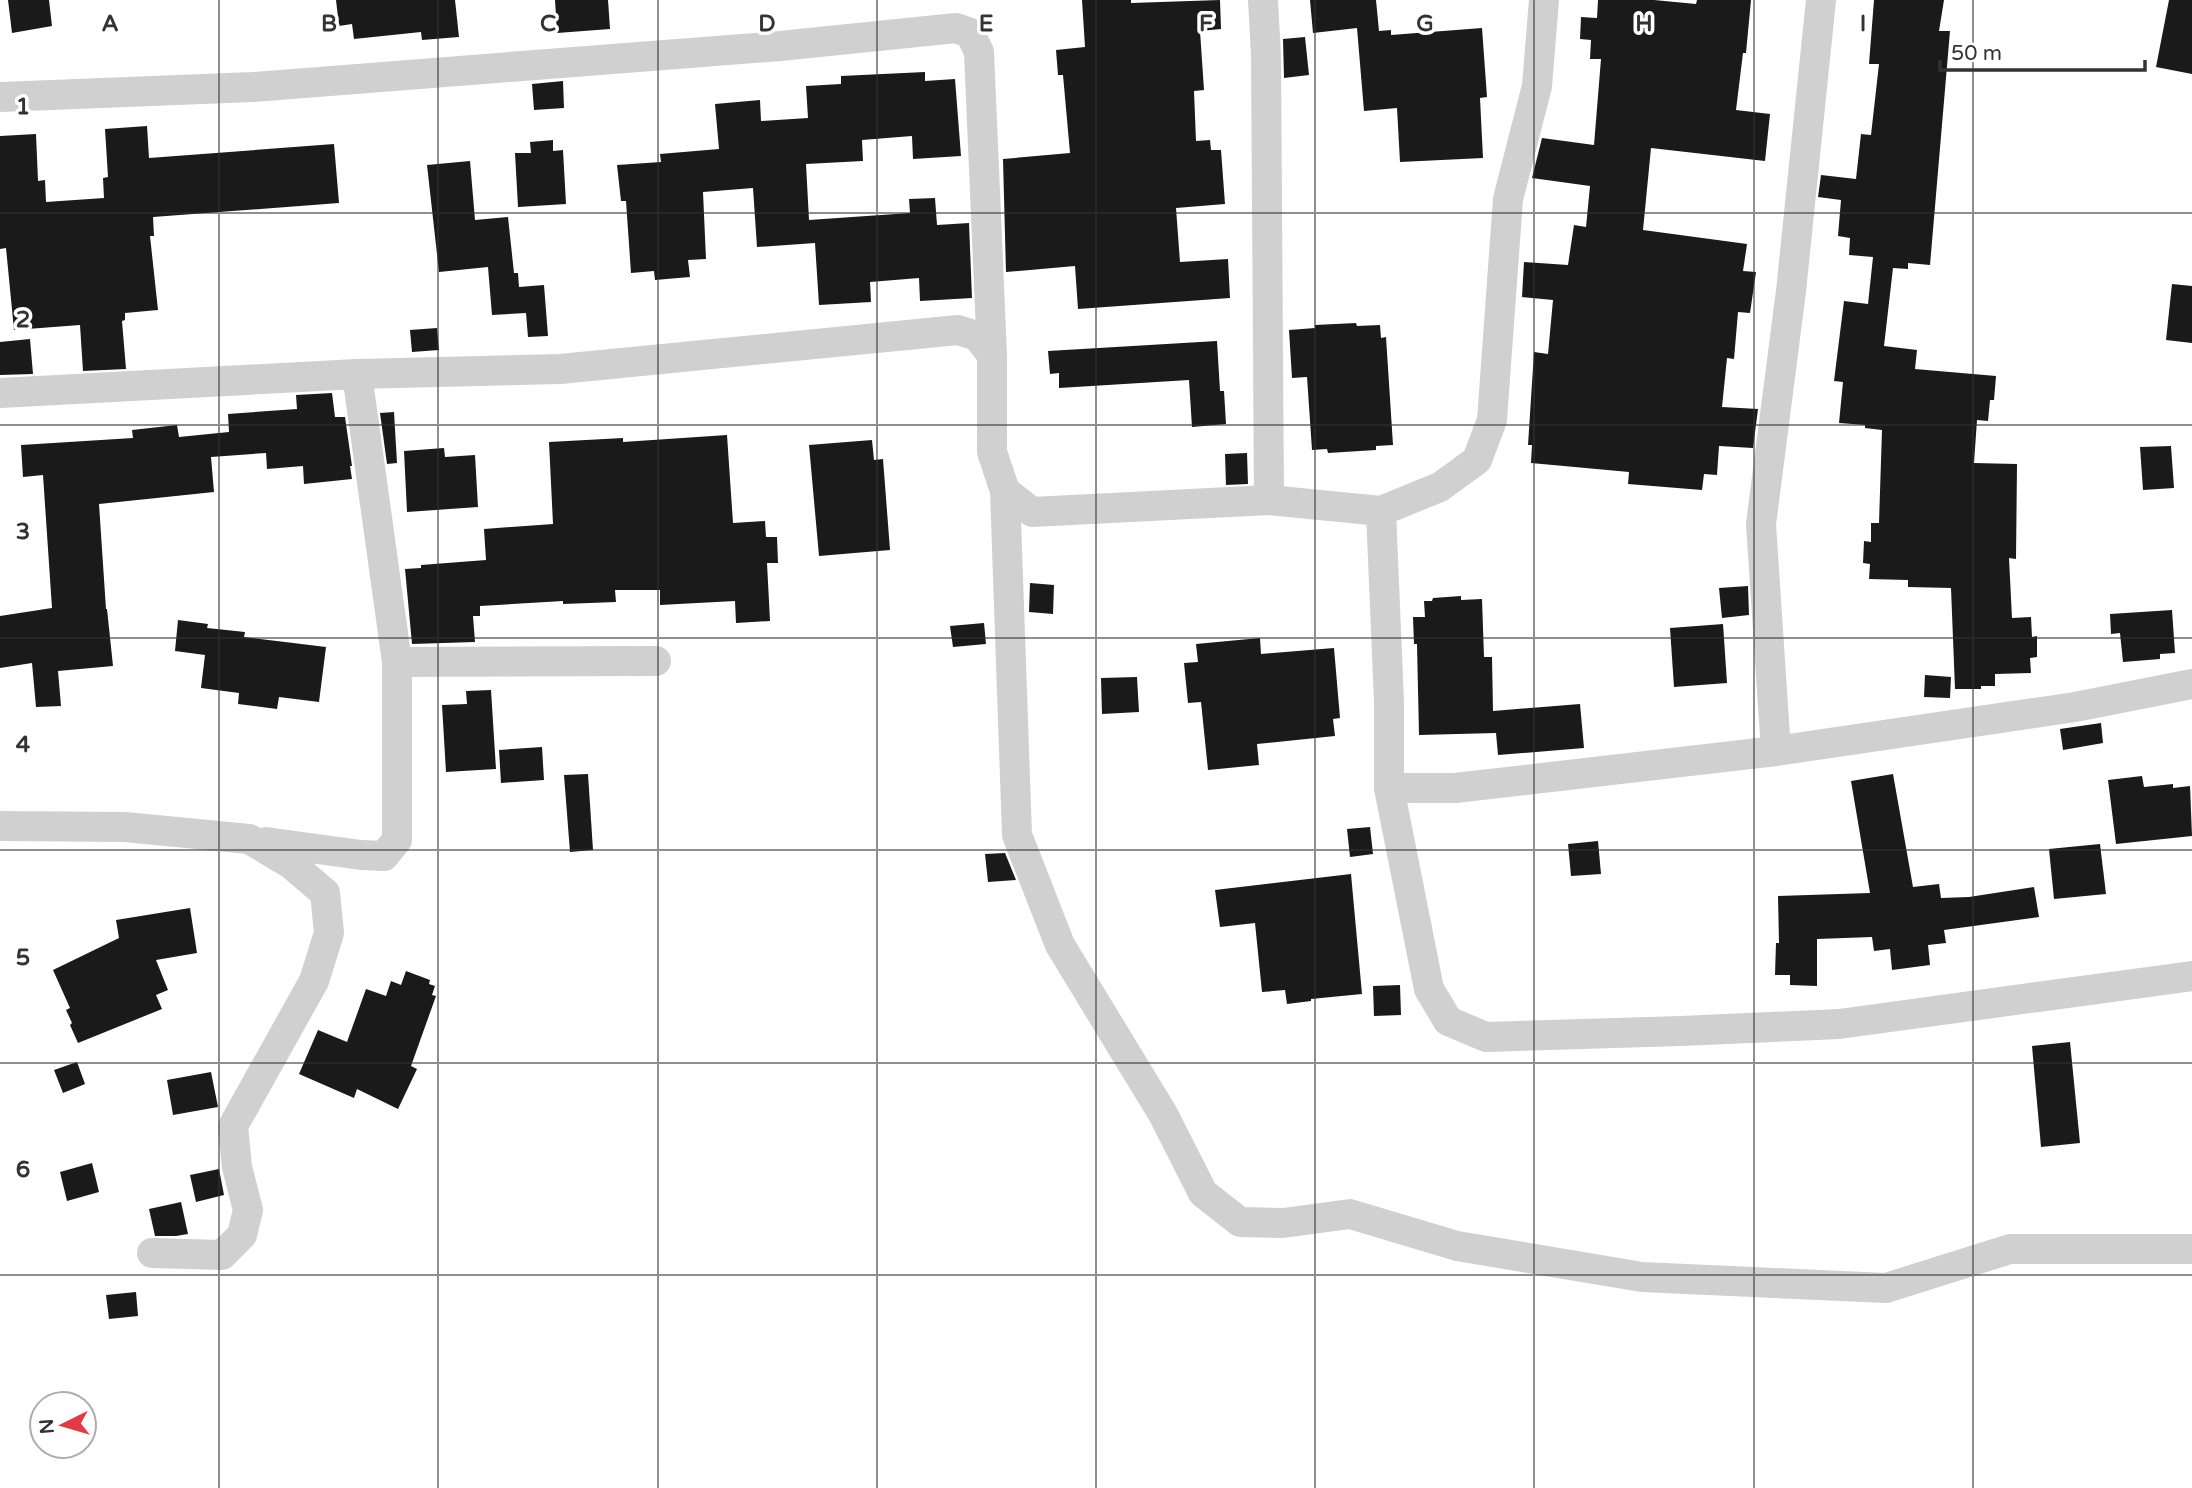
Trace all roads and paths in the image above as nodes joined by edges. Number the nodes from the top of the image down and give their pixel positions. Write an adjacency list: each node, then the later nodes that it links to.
1 (1263, 0): 9 (street)
2 (1544, 0): 10 (street)
3 (1821, 0): 14 (street)
4 (0, 97): 5 (street)
5 (992, 355): 6 (street); 8 (street)
6 (357, 374): 7 (street); 12 (street)
7 (0, 393)
8 (1005, 491): 9 (street); 19 (street)
9 (1269, 500): 10 (street)
10 (1381, 511): 15 (street)
11 (656, 661): 12 (street)
12 (397, 662): 17 (street)
13 (2192, 684): 14 (street)
14 (1776, 751): 15 (street)
15 (1389, 789): 18 (street)
16 (0, 826): 17 (street)
17 (249, 839): 20 (street)
18 (2192, 976)
19 (2192, 1249)
20 (152, 1253)

